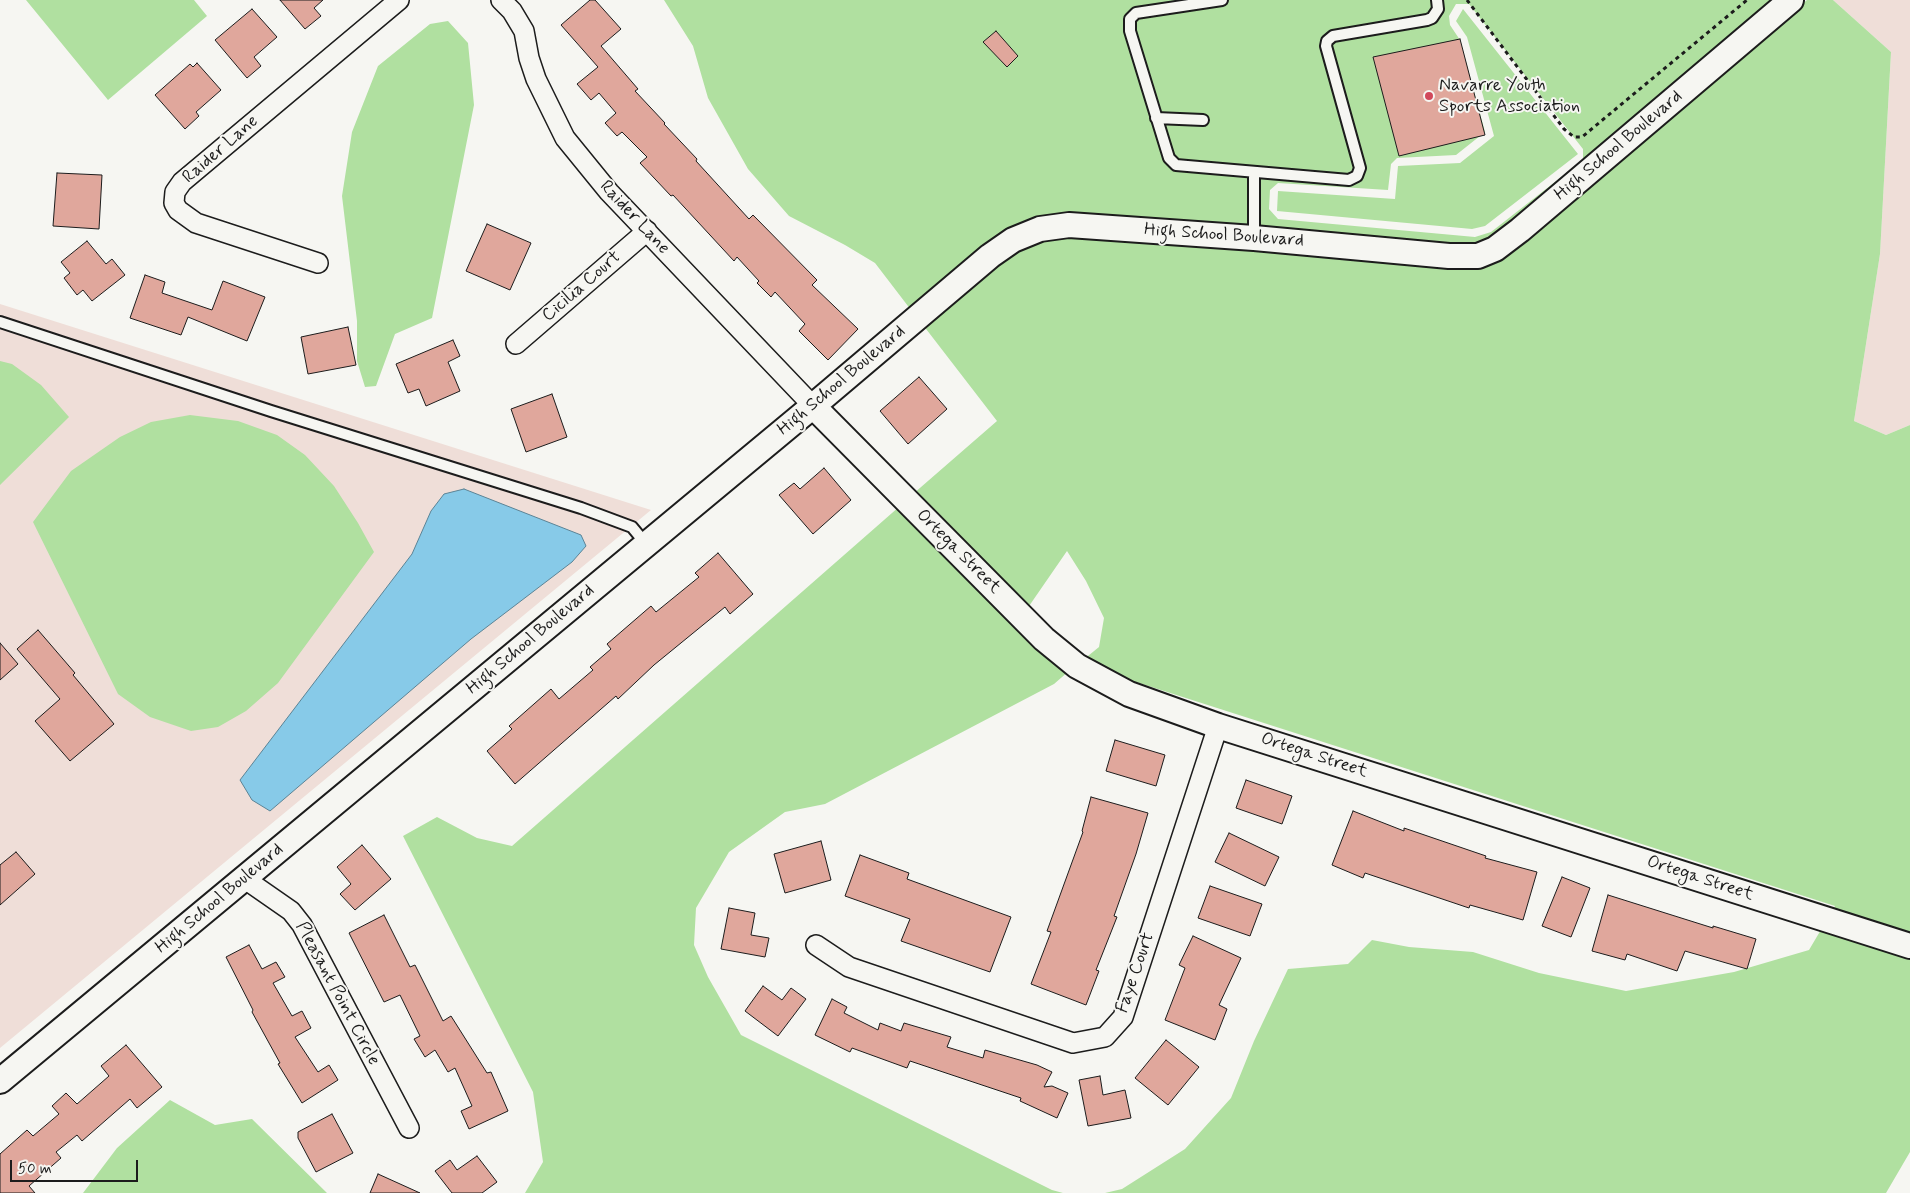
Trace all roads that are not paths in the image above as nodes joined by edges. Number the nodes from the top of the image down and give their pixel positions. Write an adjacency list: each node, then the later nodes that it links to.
1 (399, 0): 11 (street, Raider Lane)
2 (501, 0): 9 (street, Raider Lane)
3 (1222, 0): 6 (lane)
4 (1437, 0): 8 (lane)
5 (1792, 0): 10 (street, High School Boulevard)
6 (1156, 118): 7 (lane); 8 (lane)
7 (1203, 120)
8 (1254, 172): 10 (lane)
9 (646, 231): 13 (street, Cicilia Court); 14 (street, Raider Lane)
10 (1254, 238): 14 (street, High School Boulevard)
11 (318, 263)
12 (0, 322): 15 (lane)
13 (516, 344)
14 (814, 406): 15 (street, High School Boulevard); 16 (street, Ortega Street)
15 (646, 544): 17 (street, High School Boulevard)
16 (1218, 726): 18 (street, Faye Court); 19 (street, Ortega Street)
17 (246, 879): 20 (street, High School Boulevard); 21 (street, Pleasant Point Circle)
18 (816, 945)
19 (1910, 946)
20 (0, 1081)
21 (409, 1128)

